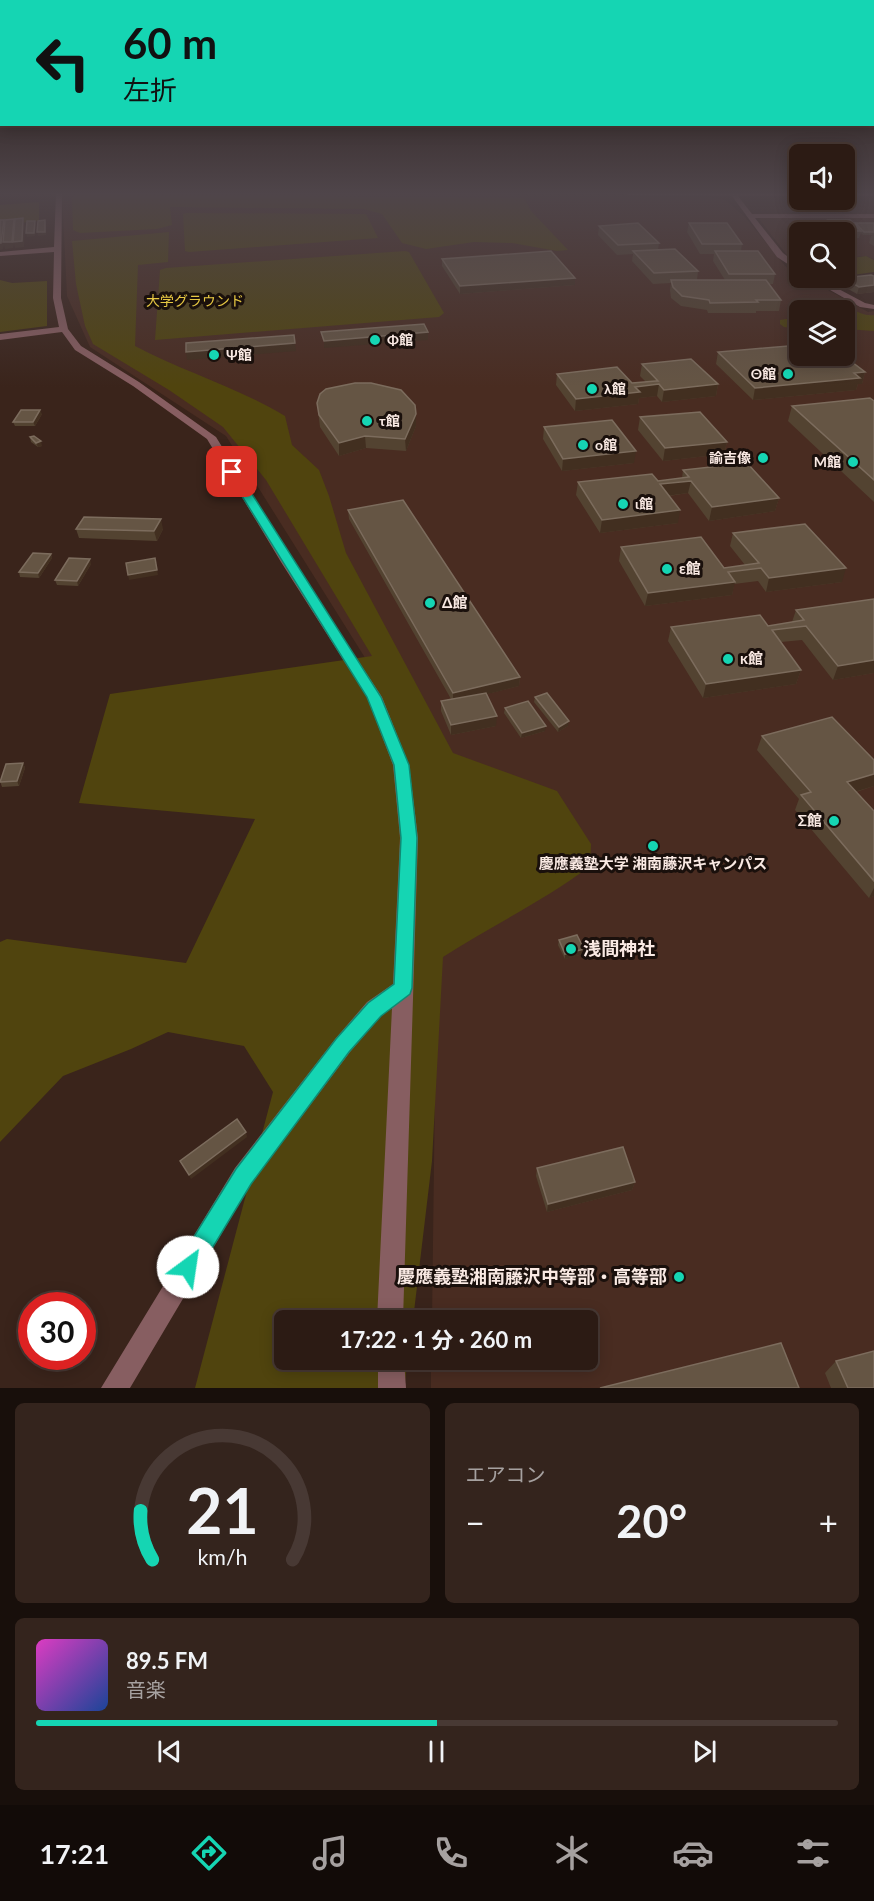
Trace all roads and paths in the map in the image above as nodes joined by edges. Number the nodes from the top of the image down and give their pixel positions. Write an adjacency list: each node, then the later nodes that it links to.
1 (58, 258): 4 (street)
2 (832, 288): 3 (street)
3 (874, 307)
4 (64, 329): 5 (street); 6 (street)
5 (0, 337)
6 (403, 988): 7 (street); 9 (street)
7 (390, 1310)
8 (391, 1370): 10 (street)
9 (115, 1388)
10 (392, 1388)

